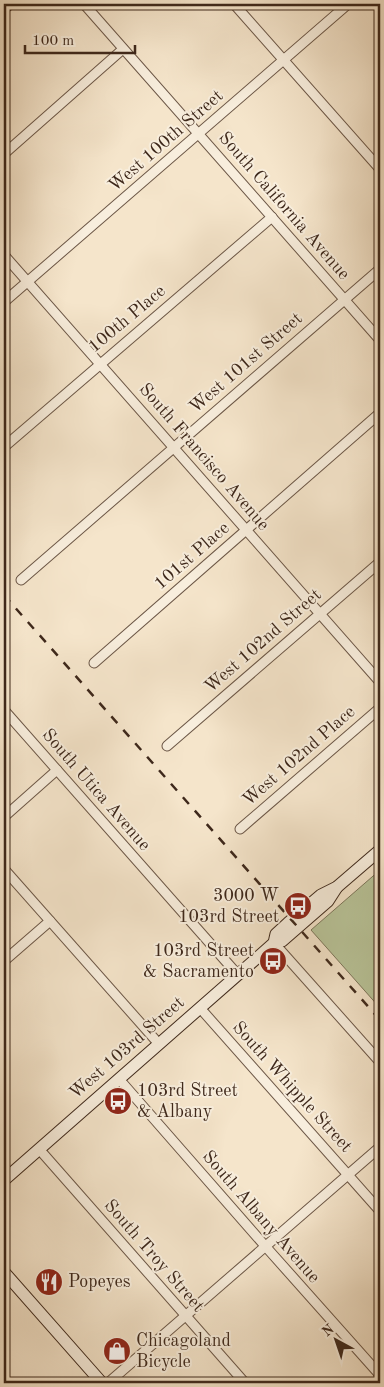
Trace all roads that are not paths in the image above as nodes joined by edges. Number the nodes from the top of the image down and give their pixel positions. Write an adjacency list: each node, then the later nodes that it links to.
1 (9, 4): 5 (main road)
2 (84, 4): 6 (street, South California Avenue)
3 (234, 4): 7 (street)
4 (348, 4): 7 (street, West 100th Street)
5 (4, 8)
6 (123, 48): 8 (street, South California Avenue); 9 (street)
7 (284, 60): 8 (street, West 100th Street); 10 (street)
8 (198, 134): 11 (street, South California Avenue); 14 (street, West 100th Street)
9 (4, 154)
10 (380, 169)
11 (272, 217): 15 (street, South California Avenue); 18 (street, 100th Place)
12 (4, 255): 14 (street, South Francisco Avenue)
13 (380, 269): 15 (street, West 101st Street)
14 (27, 281): 16 (street, West 100th Street); 18 (street, South Francisco Avenue)
15 (345, 300): 17 (street, South California Avenue); 21 (street, West 101st Street)
16 (4, 302)
17 (380, 340)
18 (100, 364): 20 (street, 100th Place); 21 (street, South Francisco Avenue)
19 (380, 414): 22 (street, 101st Place)
20 (4, 447)
21 (174, 448): 22 (street, South Francisco Avenue); 24 (street, West 101st Street)
22 (246, 530): 25 (street, South Francisco Avenue); 26 (street, 101st Place)
23 (380, 562): 25 (street, West 102nd Street)
24 (21, 580)
25 (320, 614): 27 (street, South Francisco Avenue); 30 (street, West 102nd Street)
26 (94, 663)
27 (380, 682)
28 (380, 708): 33 (street, West 102nd Place)
29 (4, 710): 31 (street, South Utica Avenue)
30 (167, 746)
31 (57, 770): 32 (street); 39 (street, South Utica Avenue)
32 (4, 817)
33 (240, 829)
34 (380, 850): 37 (main road, West 103rd Street)
35 (4, 869): 36 (street)
36 (50, 921): 38 (street); 41 (street)
37 (274, 942): 39 (main road, West 103rd Street); 42 (street)
38 (4, 961)
39 (238, 974): 40 (main road, West 103rd Street)
40 (200, 1008): 41 (main road, West 103rd Street); 46 (street, South Whipple Street)
41 (159, 1044): 43 (main road, West 103rd Street)
42 (380, 1062)
43 (119, 1079): 45 (main road, West 103rd Street); 49 (street, South Albany Avenue)
44 (380, 1147): 46 (street)
45 (39, 1150): 47 (main road, West 103rd Street); 51 (street, South Troy Street)
46 (348, 1175): 48 (street, South Whipple Street); 49 (street)
47 (4, 1180)
48 (380, 1211)
49 (266, 1247): 51 (street); 52 (street, South Albany Avenue)
50 (4, 1272): 53 (main road)
51 (186, 1316): 54 (street); 55 (street, South Troy Street)
52 (380, 1375)
53 (102, 1383)
54 (108, 1383)
55 (245, 1383)

